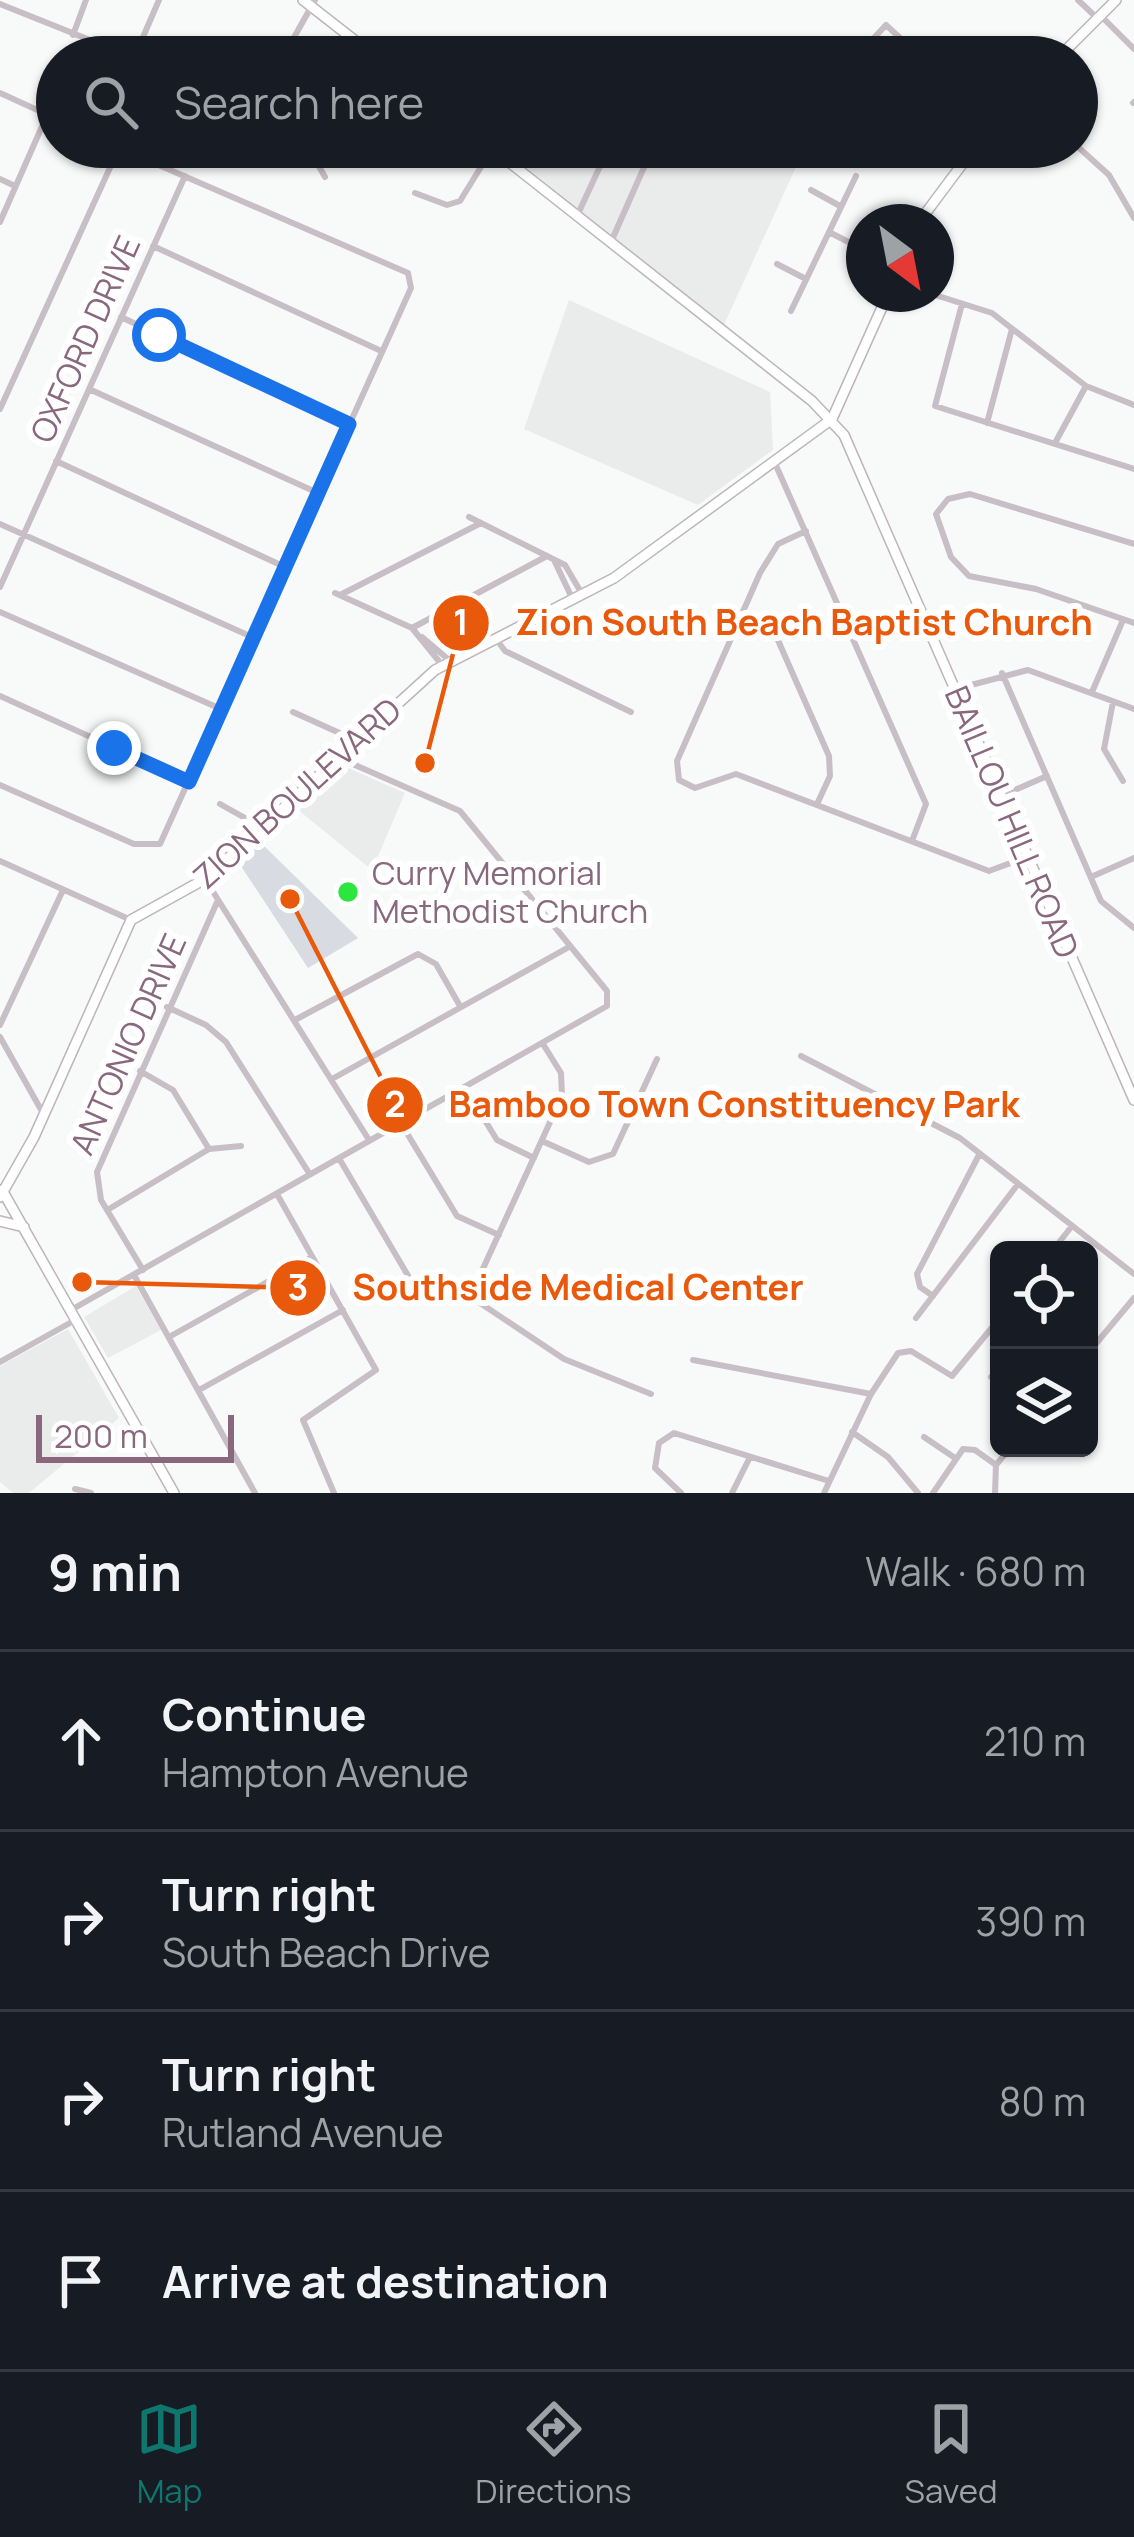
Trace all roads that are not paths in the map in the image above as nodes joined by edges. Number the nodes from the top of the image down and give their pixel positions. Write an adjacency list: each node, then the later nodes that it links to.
1 (86, 0): 8 (street)
2 (159, 0): 9 (street)
3 (1078, 0): 7 (street)
4 (1116, 0): 7 (main road)
5 (310, 2): 10 (street); 11 (main road)
6 (0, 4): 8 (street)
7 (1098, 17): 14 (main road); 15 (street)
8 (73, 35)
9 (141, 36)
10 (293, 36)
11 (351, 36)
12 (877, 36): 13 (street)
13 (898, 36)
14 (1079, 36)
15 (1134, 50)
16 (0, 94): 17 (street)
17 (36, 110)
18 (36, 139): 32 (street)
19 (1098, 165): 38 (street)
20 (109, 168): 56 (street)
21 (166, 168): 28 (street)
22 (320, 168): 30 (street)
23 (479, 168): 34 (street)
24 (517, 168): 37 (main road, BAILLOU HILL ROAD)
25 (600, 168): 37 (street)
26 (643, 168): 42 (street)
27 (960, 168): 35 (main road)
28 (184, 176): 43 (street, OXFORD DRIVE); 52 (street)
29 (856, 176): 36 (street)
30 (325, 177)
31 (0, 179): 32 (street)
32 (15, 186): 39 (street)
33 (812, 190): 36 (street)
34 (415, 193)
35 (932, 204)
36 (841, 206): 40 (street)
37 (578, 216): 42 (main road, BAILLOU HILL ROAD)
38 (1134, 218)
39 (0, 222)
40 (829, 232): 41 (street); 45 (street)
41 (846, 241)
42 (610, 242): 57 (main road, BAILLOU HILL ROAD)
43 (153, 246): 50 (street, OXFORD DRIVE); 52 (street)
44 (777, 264): 45 (street)
45 (806, 279): 48 (street)
46 (954, 301): 47 (street)
47 (962, 304): 51 (street); 58 (street)
48 (791, 310)
49 (880, 312): 57 (main road)
50 (121, 317): 54 (street, OXFORD DRIVE); 59 (street)
51 (1012, 329): 53 (street); 58 (street)
52 (380, 351): 59 (street)
53 (1086, 386): 55 (street); 60 (street)
54 (89, 389): 61 (street, OXFORD DRIVE); 64 (street)
55 (1134, 405)
56 (0, 409)
57 (832, 419): 62 (main road, ZION BOULEVARD); 84 (main road, BAILLOU HILL ROAD)
58 (988, 423): 60 (street)
59 (349, 424): 64 (street)
60 (1054, 442): 63 (street)
61 (56, 461): 69 (street, OXFORD DRIVE); 72 (street)
62 (773, 461): 68 (street); 74 (main road, ZION BOULEVARD)
63 (1134, 470)
64 (318, 494): 72 (street)
65 (469, 517): 66 (street)
66 (481, 523): 71 (street); 79 (street)
67 (0, 524): 69 (street)
68 (806, 531): 76 (street); 102 (street)
69 (24, 534): 73 (street, OXFORD DRIVE); 81 (street)
70 (1134, 544): 77 (street)
71 (550, 557): 74 (street); 79 (street)
72 (284, 567): 81 (street)
73 (0, 586)
74 (577, 596): 80 (main road, ZION BOULEVARD)
75 (0, 612): 88 (street)
76 (741, 620): 99 (street); 99 (street)
77 (1123, 620): 78 (street); 85 (street)
78 (1134, 623)
79 (412, 628): 82 (street)
80 (494, 636): 82 (main road, ZION BOULEVARD); 91 (street)
81 (252, 637): 88 (street)
82 (446, 663): 92 (main road, ZION BOULEVARD)
83 (1002, 673): 84 (street); 85 (street); 94 (street)
84 (955, 689): 98 (main road, BAILLOU HILL ROAD)
85 (1092, 692): 87 (street)
86 (0, 696): 96 (street)
87 (1113, 700): 89 (street); 95 (street)
88 (221, 709): 96 (street)
89 (1134, 709)
90 (292, 712): 92 (street)
91 (631, 712)
92 (358, 741): 93 (main road, ZION BOULEVARD)
93 (339, 758): 101 (main road, ZION BOULEVARD); 112 (street)
94 (1047, 776): 98 (street); 106 (street)
95 (1123, 781)
96 (189, 782): 97 (street)
97 (0, 785)
98 (1001, 796): 103 (main road, BAILLOU HILL ROAD)
99 (818, 802): 102 (street)
100 (220, 804): 101 (street)
101 (263, 828): 107 (main road, ZION BOULEVARD)
102 (912, 841): 103 (street)
103 (1027, 857): 124 (main road, BAILLOU HILL ROAD)
104 (1134, 858): 106 (street)
105 (0, 861): 108 (street)
106 (1091, 877): 111 (street)
107 (205, 879): 109 (street); 110 (main road, ZION BOULEVARD)
108 (63, 890): 110 (street); 116 (street)
109 (218, 900): 114 (street, ANTONIO DRIVE); 115 (street)
110 (131, 920): 125 (main road)
111 (1134, 928)
112 (569, 947): 113 (street); 118 (street)
113 (460, 1006): 115 (street); 122 (street)
114 (167, 1007): 121 (street, ANTONIO DRIVE); 134 (street)
115 (295, 1020): 122 (street)
116 (0, 1025)
117 (0, 1036): 125 (street)
118 (544, 1044): 123 (street); 128 (street)
119 (801, 1056): 131 (street)
120 (657, 1060): 128 (street)
121 (140, 1071): 130 (street); 138 (street, ANTONIO DRIVE)
122 (332, 1079): 127 (street)
123 (466, 1088): 126 (street); 132 (street)
124 (1134, 1100)
125 (44, 1115): 136 (main road)
126 (402, 1124): 127 (street); 142 (street)
127 (370, 1141): 133 (street)
128 (542, 1141): 132 (street)
129 (241, 1146): 130 (street)
130 (209, 1149): 138 (street)
131 (980, 1154): 135 (street); 149 (street)
132 (534, 1158): 142 (street)
133 (339, 1159): 134 (street); 148 (street)
134 (310, 1175): 137 (street)
135 (1018, 1184): 140 (street); 149 (street)
136 (1, 1192): 141 (main road)
137 (277, 1194): 144 (street); 145 (street)
138 (107, 1209): 145 (street, ANTONIO DRIVE)
139 (0, 1221): 141 (main road)
140 (1072, 1226): 143 (street); 146 (street)
141 (24, 1227): 152 (main road)
142 (499, 1234): 148 (street)
143 (1060, 1241)
144 (312, 1257): 151 (street); 155 (street)
145 (143, 1270): 147 (street)
146 (1134, 1274)
147 (134, 1275): 152 (street); 155 (street)
148 (468, 1295): 160 (street)
149 (933, 1296): 153 (street)
150 (1134, 1298): 156 (street)
151 (343, 1310): 159 (street); 173 (street)
152 (74, 1314): 158 (street); 171 (main road)
153 (916, 1318)
154 (990, 1329): 161 (street)
155 (169, 1337): 159 (street)
156 (1092, 1349)
157 (693, 1360): 161 (street)
158 (0, 1362)
159 (198, 1390): 172 (street)
160 (652, 1394)
161 (871, 1394): 162 (street)
162 (852, 1432): 168 (street); 177 (street)
163 (924, 1437): 166 (street)
164 (750, 1457): 168 (street); 174 (street); 175 (street)
165 (1003, 1457): 167 (street)
166 (955, 1458): 167 (street); 178 (street)
167 (996, 1466): 179 (street)
168 (829, 1481): 176 (street)
169 (75, 1489): 170 (street)
170 (91, 1493)
171 (175, 1493)
172 (255, 1493)
173 (334, 1493)
174 (681, 1493)
175 (732, 1493)
176 (824, 1493)
177 (918, 1493)
178 (933, 1493)
179 (995, 1493)

